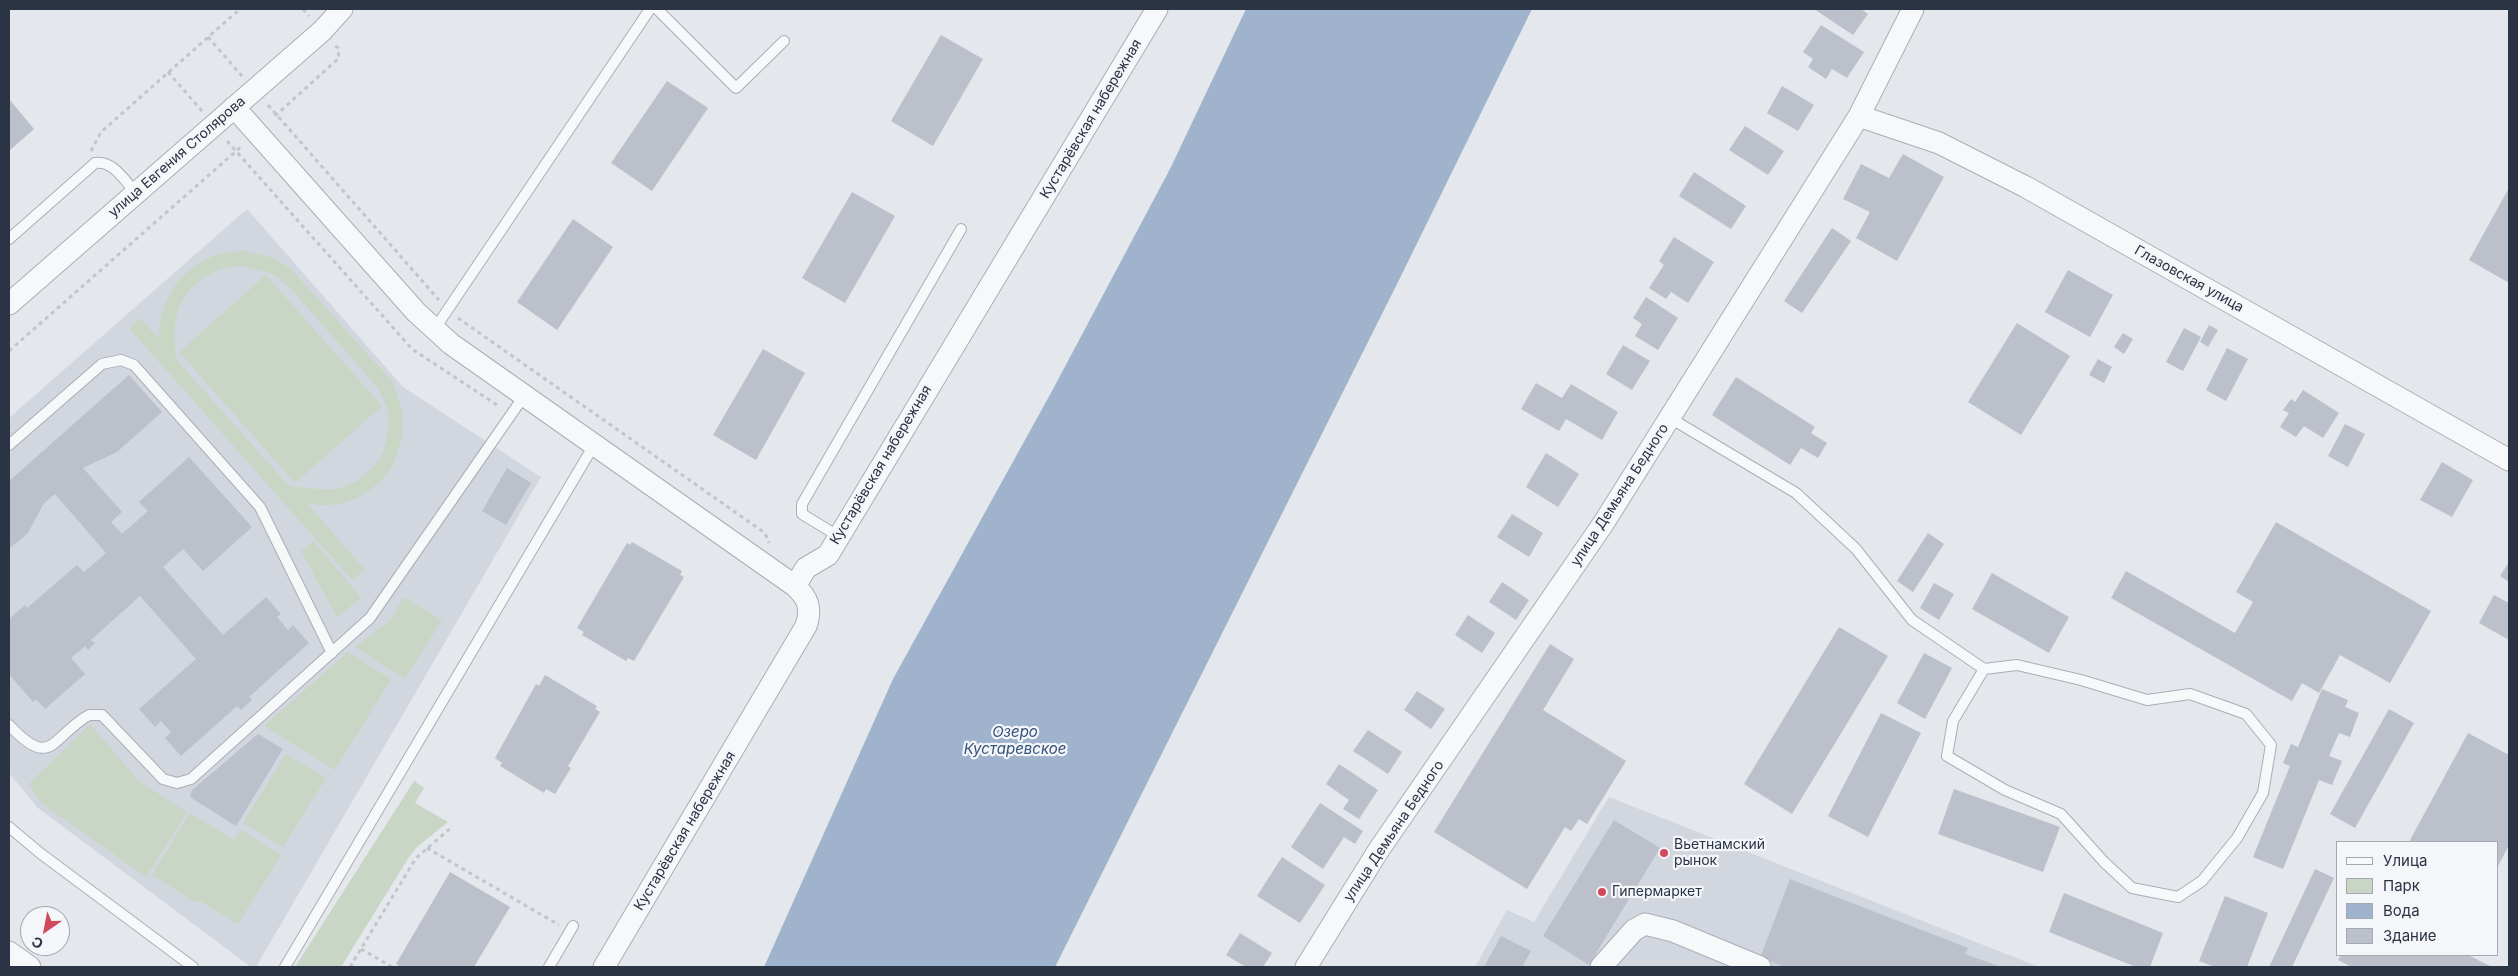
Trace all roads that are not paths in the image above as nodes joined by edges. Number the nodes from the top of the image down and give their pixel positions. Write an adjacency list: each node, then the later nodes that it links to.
1 (342, 9): 7 (street, улица Евгения Столярова)
2 (650, 9): 13 (lane)
3 (657, 9): 6 (lane)
4 (1157, 9): 19 (street, Кустарёвская набережная)
5 (1913, 9): 8 (street, улица Демьяна Бедного)
6 (784, 41)
7 (234, 107): 9 (street, улица Евгения Столярова); 13 (street)
8 (1859, 116): 15 (street, улица Демьяна Бедного); 18 (street, Глазовская улица)
9 (136, 193): 11 (lane); 12 (street, улица Евгения Столярова)
10 (961, 229): 19 (lane)
11 (9, 239)
12 (9, 304)
13 (434, 330): 14 (street)
14 (524, 396): 17 (street); 21 (lane)
15 (1670, 418): 22 (lane); 32 (street, улица Демьяна Бедного)
16 (9, 445): 21 (lane)
17 (594, 445): 20 (street); 29 (lane)
18 (2509, 460)
19 (838, 536): 20 (street, Кустарёвская набережная)
20 (795, 586): 31 (street, Кустарёвская набережная)
21 (332, 653): 23 (lane)
22 (1984, 669): 22 (lane)
23 (9, 725)
24 (9, 826): 28 (lane)
25 (572, 929): 30 (lane)
26 (9, 952): 27 (street)
27 (30, 967)
28 (194, 967)
29 (284, 967)
30 (549, 967)
31 (604, 967)
32 (1306, 967)
33 (1601, 967): 34 (street)
34 (1760, 967)

